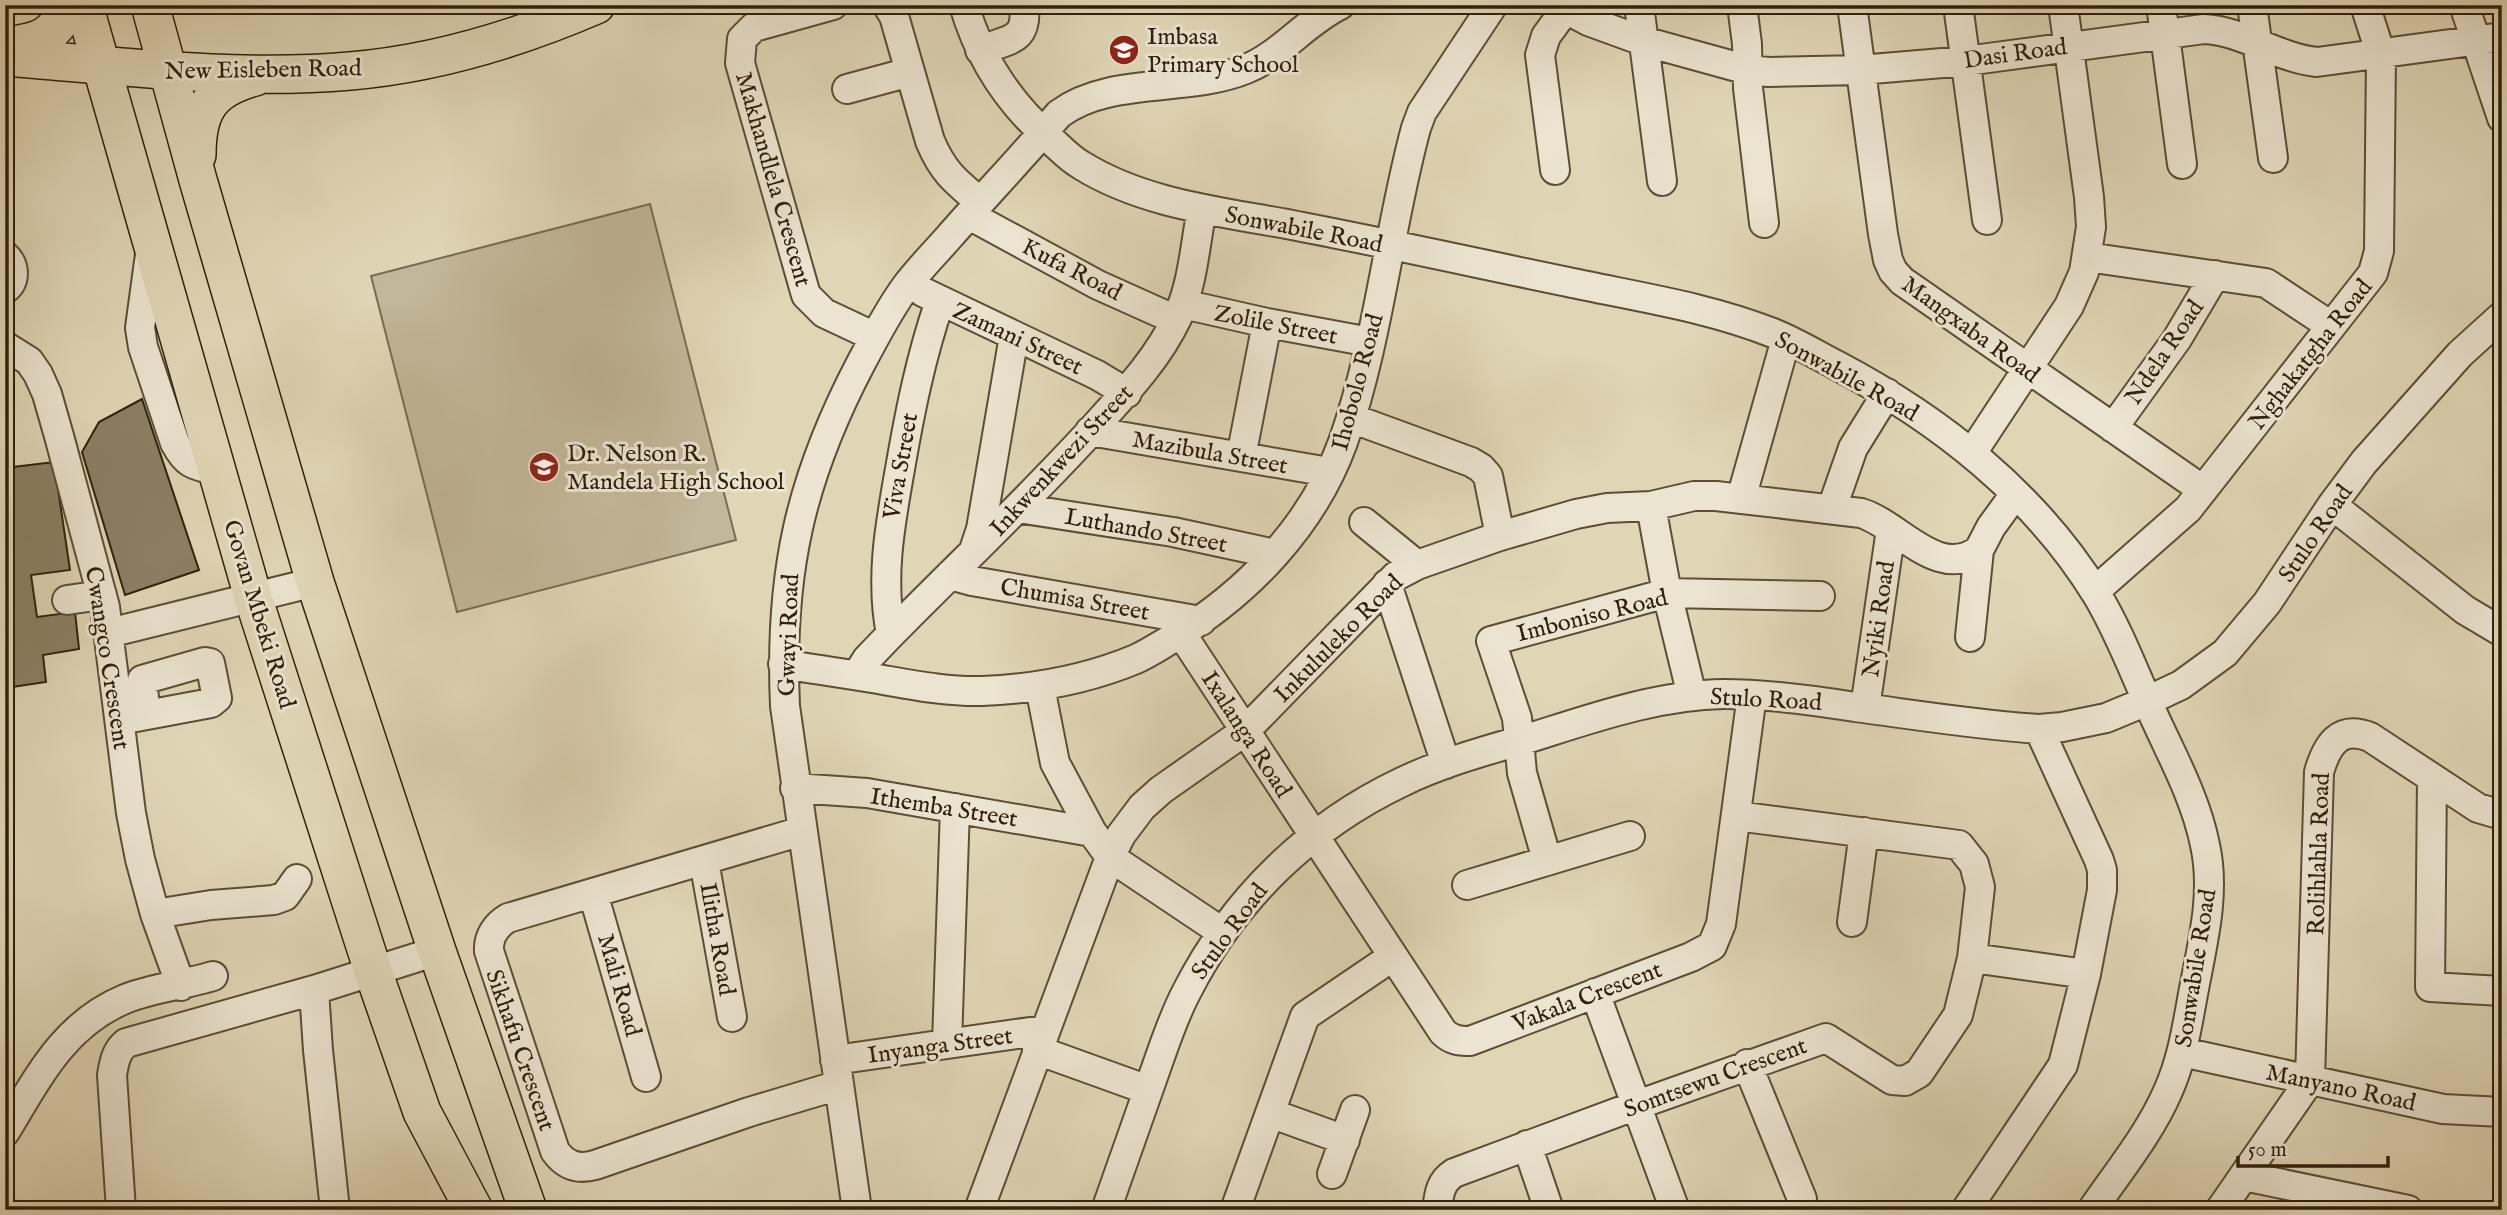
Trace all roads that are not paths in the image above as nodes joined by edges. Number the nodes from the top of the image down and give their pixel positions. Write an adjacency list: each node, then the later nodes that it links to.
1 (69, 5): 25 (main road)
2 (84, 5): 31 (main road, Govan Mbeki Road)
3 (150, 5): 33 (main road)
4 (596, 5): 36 (main road, New Eisleben Road)
5 (833, 5): 61 (street, Makhandlela Crescent)
6 (887, 5): 35 (street)
7 (964, 5): 27 (street, Sonwabile Road)
8 (1024, 5): 27 (street)
9 (1340, 5): 39 (street, Gwayi Road)
10 (1493, 5): 49 (street, Ihobolo Road)
11 (1639, 5): 23 (street)
12 (1742, 5): 32 (street)
13 (1852, 5): 34 (street, Mangxaba Road)
14 (1958, 5): 30 (street)
15 (2063, 5): 26 (street)
16 (2161, 5): 21 (street)
17 (2252, 5): 24 (street)
18 (2365, 5): 28 (street, Nghakatgha Road)
19 (2465, 5): 22 (street)
20 (1562, 8): 23 (street, Dasi Road); 42 (street)
21 (2165, 34): 24 (street, Dasi Road); 26 (street, Dasi Road); 41 (street)
22 (2489, 39): 28 (street, Dasi Road); 38 (street)
23 (1643, 41): 32 (street, Dasi Road); 44 (street)
24 (2257, 43): 28 (street, Dasi Road); 40 (street)
25 (5, 46)
26 (2069, 46): 30 (street, Dasi Road); 51 (street)
27 (981, 50): 39 (street, Sonwabile Road)
28 (2381, 55): 59 (street, Nghakatgha Road)
29 (5, 57): 31 (main road, New Eisleben Road)
30 (1966, 61): 34 (street, Dasi Road); 47 (street)
31 (103, 66): 33 (main road, New Eisleben Road); 95 (main road, Govan Mbeki Road)
32 (1748, 70): 34 (street, Dasi Road); 48 (street)
33 (168, 71): 36 (main road, New Eisleben Road); 43 (main road)
34 (1860, 71): 65 (street, Mangxaba Road)
35 (910, 72): 37 (street); 45 (street)
36 (267, 74): 43 (main road)
37 (848, 89)
38 (2502, 118)
39 (1043, 133): 45 (street, Gwayi Road); 46 (street, Sonwabile Road)
40 (2273, 158)
41 (2182, 164)
42 (1555, 170)
43 (198, 180): 89 (main road)
44 (1662, 181)
45 (974, 209): 53 (street, Gwayi Road); 56 (street, Kufa Road)
46 (1202, 209): 49 (street, Sonwabile Road); 56 (street, Inkwenkwezi Street)
47 (1987, 220)
48 (1764, 223)
49 (1389, 245): 62 (street, Sonwabile Road); 63 (street, Ihobolo Road)
50 (5, 256): 54 (street)
51 (2087, 257): 52 (street); 65 (street)
52 (2215, 275): 59 (street); 69 (street, Ndela Road)
53 (908, 284): 55 (street, Zamani Street); 61 (street, Gwayi Road)
54 (5, 289)
55 (940, 301): 60 (street, Zamani Street); 100 (street, Viva Street)
56 (1180, 312): 58 (street, Zolile Street); 66 (street, Inkwenkwezi Street)
57 (2502, 316): 77 (street, Stulo Road)
58 (1267, 323): 63 (street, Zolile Street); 72 (street)
59 (2331, 326): 74 (street, Nghakatgha Road)
60 (1014, 336): 66 (street, Zamani Street); 85 (street)
61 (875, 337): 102 (street, Gwayi Road)
62 (1786, 338): 67 (street, Sonwabile Road); 76 (street)
63 (1370, 342): 68 (street, Ihobolo Road)
64 (5, 346): 93 (street, Cwangco Crescent)
65 (2028, 370): 69 (street, Mangxaba Road); 71 (street)
66 (1127, 393): 70 (street, Inkwenkwezi Street)
67 (1887, 393): 71 (street, Sonwabile Road); 80 (street)
68 (1350, 418): 73 (street, Ihobolo Road); 83 (street)
69 (2113, 428): 74 (street, Mangxaba Road)
70 (1090, 431): 72 (street, Mazibula Street); 79 (street, Inkwenkwezi Street)
71 (1972, 453): 75 (street, Sonwabile Road)
72 (1241, 457): 73 (street, Mazibula Street)
73 (1329, 472): 86 (street, Ihobolo Road)
74 (2203, 490): 91 (street, Nghakatgha Road)
75 (2015, 494): 84 (street); 91 (street, Sonwabile Road)
76 (1741, 499): 78 (street, Inkululeko Road); 80 (street, Inkululeko Road)
77 (2332, 505): 98 (street); 107 (street, Stulo Road)
78 (1651, 506): 83 (street, Inkululeko Road); 92 (street)
79 (1018, 508): 85 (street, Inkwenkwezi Street); 86 (street, Luthando Street)
80 (1832, 508): 82 (street, Inkululeko Road)
81 (1364, 522): 87 (street)
82 (1891, 529): 84 (street, Inkululeko Road); 108 (street, Nyiki Road)
83 (1500, 536): 87 (street, Inkululeko Road)
84 (1979, 550): 101 (street)
85 (974, 551): 88 (street, Inkwenkwezi Street)
86 (1275, 554): 97 (street, Ihobolo Road)
87 (1417, 565): 90 (street, Inkululeko Road)
88 (950, 575): 97 (street, Chumisa Street); 100 (street, Inkwenkwezi Street)
89 (315, 582): 95 (street); 132 (main road)
90 (1387, 583): 110 (street, Inkululeko Road); 112 (street)
91 (2095, 592): 107 (street, Sonwabile Road)
92 (1667, 593): 94 (street, Imboniso Road); 106 (street); 111 (street, Imboniso Road)
93 (102, 595): 96 (street); 99 (street, Cwangco Crescent)
94 (1820, 596)
95 (253, 597): 99 (street); 135 (main road, Govan Mbeki Road)
96 (67, 600)
97 (1191, 627): 104 (street, Ihobolo Road); 110 (street, Ixalanga Road)
98 (2502, 632)
99 (109, 634): 129 (street, Cwangco Crescent)
100 (891, 634): 103 (street, Inkwenkwezi Street)
101 (1970, 637)
102 (783, 664): 103 (street, Ihobolo Road); 114 (street, Gwayi Road)
103 (856, 676): 104 (street, Ihobolo Road)
104 (1040, 687): 119 (street)
105 (1752, 695): 106 (street, Stulo Road); 108 (street, Stulo Road); 117 (street, Vakala Crescent)
106 (1692, 696): 111 (street, Stulo Road)
107 (2147, 701): 109 (street, Stulo Road); 145 (street, Sonwabile Road)
108 (1865, 708): 109 (street, Stulo Road)
109 (2039, 729): 136 (street)
110 (1245, 731): 121 (street, Ixalanga Road); 123 (street, Inkululeko Road)
111 (1519, 741): 112 (street, Stulo Road); 125 (street)
112 (1446, 764): 121 (street, Stulo Road)
113 (2432, 779): 116 (street, Rolihlahla Road); 140 (street); 149 (street, Rolihlahla Road)
114 (795, 788): 115 (street, Ithemba Street); 118 (street, Gwayi Road)
115 (955, 808): 119 (street, Ithemba Street); 144 (street)
116 (2502, 815)
117 (1736, 816): 120 (street, Somtsewu Crescent); 141 (street, Vakala Crescent)
118 (802, 831): 124 (street, Sikhafu Crescent); 147 (street, Gwayi Road)
119 (1091, 832): 123 (street)
120 (1864, 832): 130 (street); 134 (street, Somtsewu Crescent)
121 (1314, 835): 131 (street, Stulo Road); 133 (street, Vakala Crescent)
122 (1630, 836): 125 (street)
123 (1110, 857): 131 (street); 143 (street, Inkululeko Road)
124 (704, 860): 128 (street, Sikhafu Crescent); 142 (street, Ilitha Road)
125 (1547, 860): 127 (street)
126 (297, 879): 129 (street)
127 (1467, 885)
128 (593, 893): 147 (street, Sikhafu Crescent); 148 (street, Mali Road)
129 (155, 914): 138 (street, Cwangco Crescent)
130 (1852, 922)
131 (1222, 932): 150 (street, Stulo Road)
132 (437, 950): 135 (street); 165 (main road)
133 (1392, 957): 141 (street, Vakala Crescent); 154 (street)
134 (1972, 958): 136 (street); 146 (street, Somtsewu Crescent)
135 (373, 971): 139 (street); 164 (main road, Govan Mbeki Road)
136 (2086, 974): 173 (street)
137 (213, 976): 138 (street)
138 (181, 986): 155 (street)
139 (314, 990): 162 (street); 163 (street)
140 (2502, 991)
141 (1595, 993): 151 (street)
142 (732, 1017)
143 (1041, 1040): 144 (street, Inyanga Street); 150 (street, Inyanga Street); 167 (street, Inkululeko Road)
144 (947, 1043): 147 (street, Inyanga Street)
145 (2182, 1052): 149 (street, Manyano Road); 174 (street, Sonwabile Road)
146 (1747, 1064): 151 (street, Somtsewu Crescent); 160 (street)
147 (837, 1073): 166 (street, Gwayi Road)
148 (646, 1077)
149 (2310, 1080): 153 (street, Manyano Road); 159 (street)
150 (1149, 1090): 168 (street, Stulo Road)
151 (1637, 1105): 157 (street, Somtsewu Crescent); 172 (street)
152 (1355, 1110): 156 (street)
153 (2502, 1112)
154 (1270, 1113): 156 (street); 169 (street)
155 (5, 1132)
156 (1345, 1140): 158 (street)
157 (1527, 1145): 170 (street, Somtsewu Crescent); 171 (street)
158 (1332, 1174)
159 (2244, 1176): 161 (street); 175 (street)
160 (1802, 1199)
161 (2351, 1204): 176 (street)
162 (121, 1210)
163 (335, 1210)
164 (474, 1210)
165 (528, 1210)
166 (857, 1210)
167 (979, 1210)
168 (1106, 1210)
169 (1235, 1210)
170 (1437, 1210)
171 (1549, 1210)
172 (1675, 1210)
173 (1966, 1210)
174 (2092, 1210)
175 (2220, 1210)
176 (2408, 1210)

